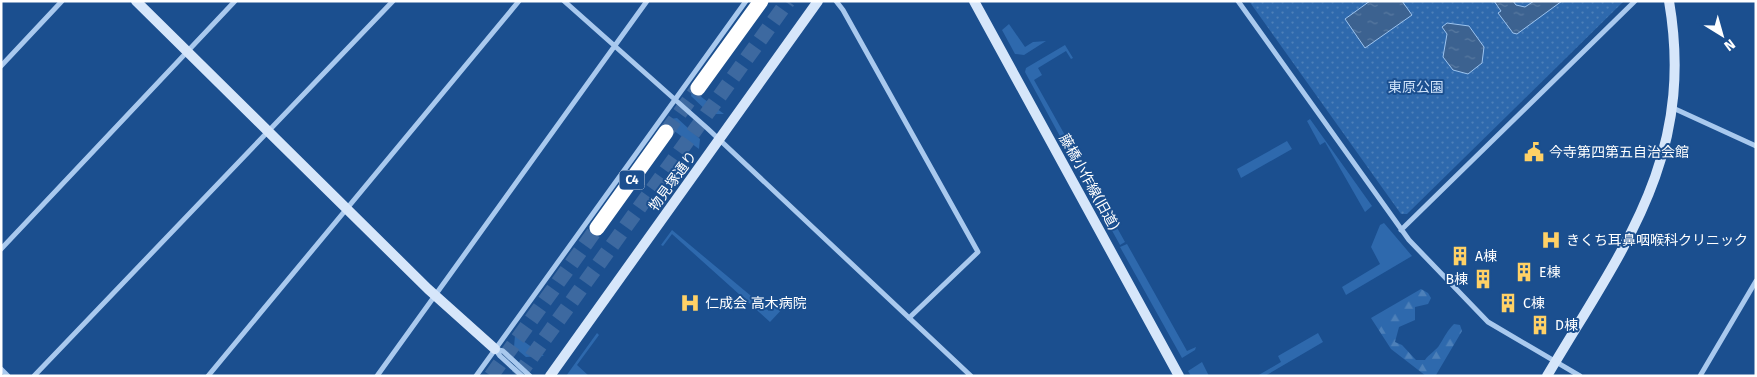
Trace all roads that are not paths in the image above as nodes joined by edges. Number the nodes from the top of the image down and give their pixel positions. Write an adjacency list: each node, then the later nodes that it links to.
1 (62, 1): 18 (street)
2 (136, 1): 17 (street)
3 (235, 1): 17 (street)
4 (393, 1): 22 (street)
5 (519, 1): 26 (street)
6 (564, 1): 16 (street)
7 (648, 1): 16 (street)
8 (746, 1): 20 (street)
9 (760, 1): 19 (highway)
10 (818, 1): 24 (street, 物見塚通り)
11 (836, 1): 32 (street)
12 (974, 1): 45 (street, 藤橋小作線(旧道))
13 (1238, 1): 28 (street)
14 (1635, 1): 28 (street)
15 (1669, 1): 21 (street)
16 (615, 46): 20 (street); 31 (street)
17 (187, 52): 22 (street); 29 (street)
18 (1, 66)
19 (698, 88)
20 (676, 100): 24 (street); 33 (street)
21 (1673, 108): 25 (street); 34 (street)
22 (268, 132): 26 (street); 37 (street)
23 (666, 132): 27 (highway, C4)
24 (719, 140): 32 (street); 43 (street, 物見塚通り)
25 (1756, 146)
26 (346, 209): 31 (street); 38 (street)
27 (597, 228)
28 (1401, 230): 34 (street)
29 (1, 249)
30 (1756, 281): 48 (street)
31 (435, 295): 33 (street); 39 (street)
32 (909, 318): 44 (street)
33 (495, 349): 40 (street); 41 (street); 42 (street)
34 (1555, 362): 46 (street); 47 (street)
35 (1, 369): 36 (street)
36 (8, 376)
37 (34, 376)
38 (208, 376)
39 (377, 376)
40 (476, 376)
41 (522, 376)
42 (530, 376)
43 (550, 376)
44 (971, 376)
45 (1179, 376)
46 (1547, 376)
47 (1580, 376)
48 (1700, 376)

